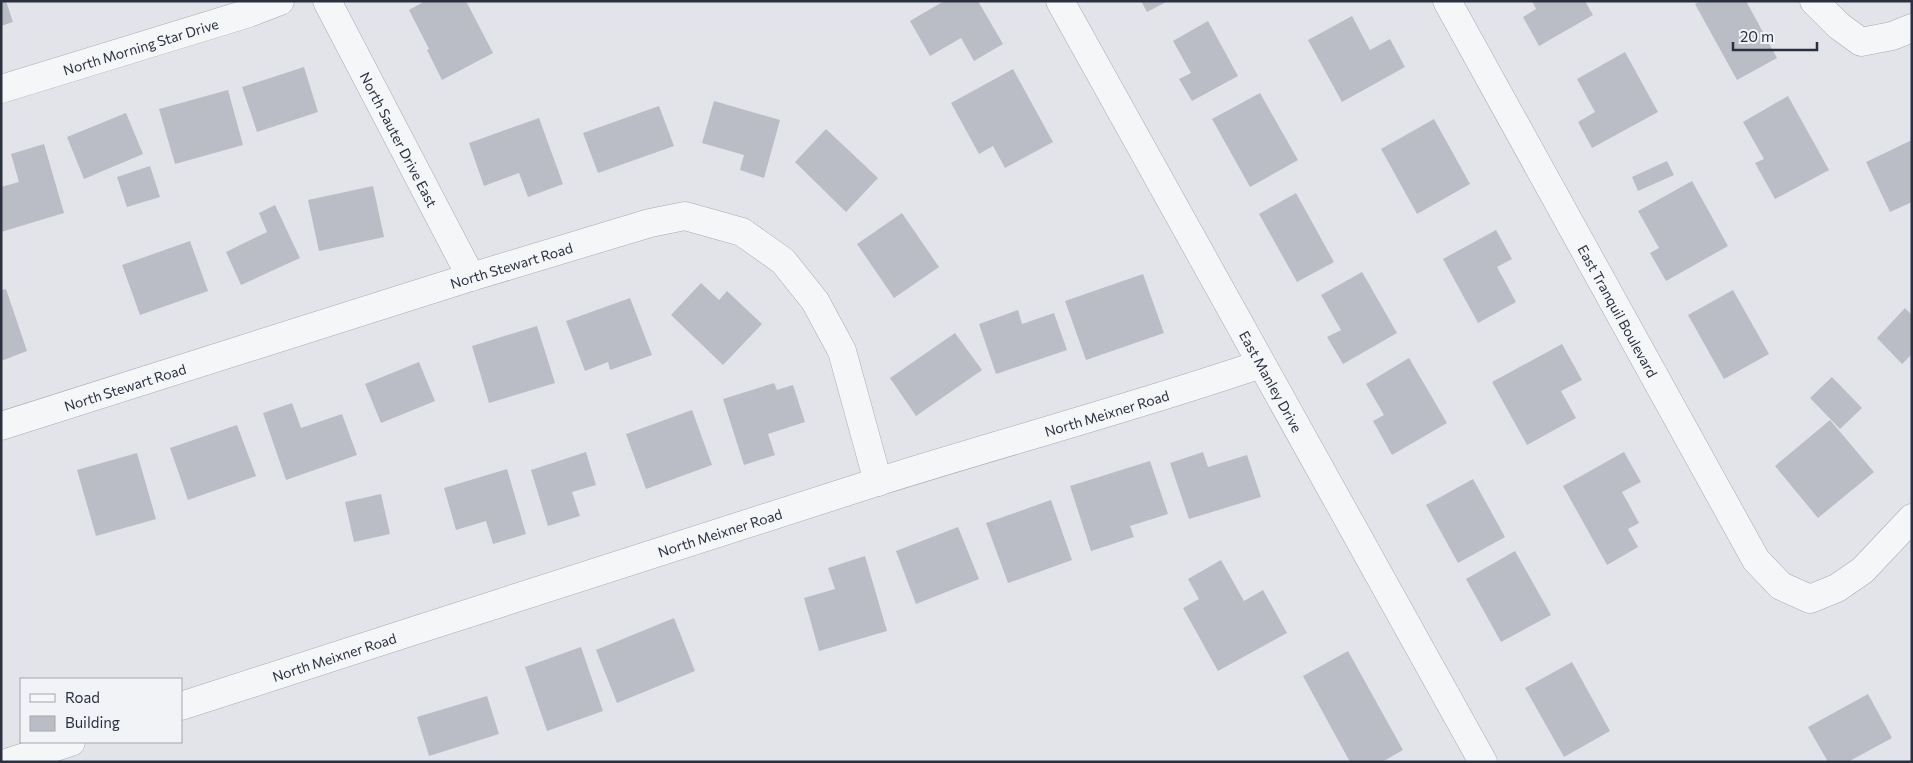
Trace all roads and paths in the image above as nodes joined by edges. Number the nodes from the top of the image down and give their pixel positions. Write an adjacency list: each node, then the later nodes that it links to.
1 (280, 1): 7 (street, North Morning Star Drive)
2 (327, 1): 8 (street, North Sauter Drive East)
3 (1060, 1): 9 (street, East Manley Drive)
4 (1447, 1): 12 (street, East Tranquil Boulevard)
5 (1814, 1): 6 (street)
6 (1912, 28)
7 (1, 89)
8 (471, 277): 10 (street, North Stewart Road); 11 (street, North Stewart Road)
9 (1260, 364): 11 (street, North Meixner Road); 16 (street, East Manley Drive)
10 (1, 426)
11 (878, 482): 13 (street, North Meixner Road)
12 (1912, 518)
13 (182, 706)
14 (68, 743): 15 (street)
15 (9, 762)
16 (1483, 762)

